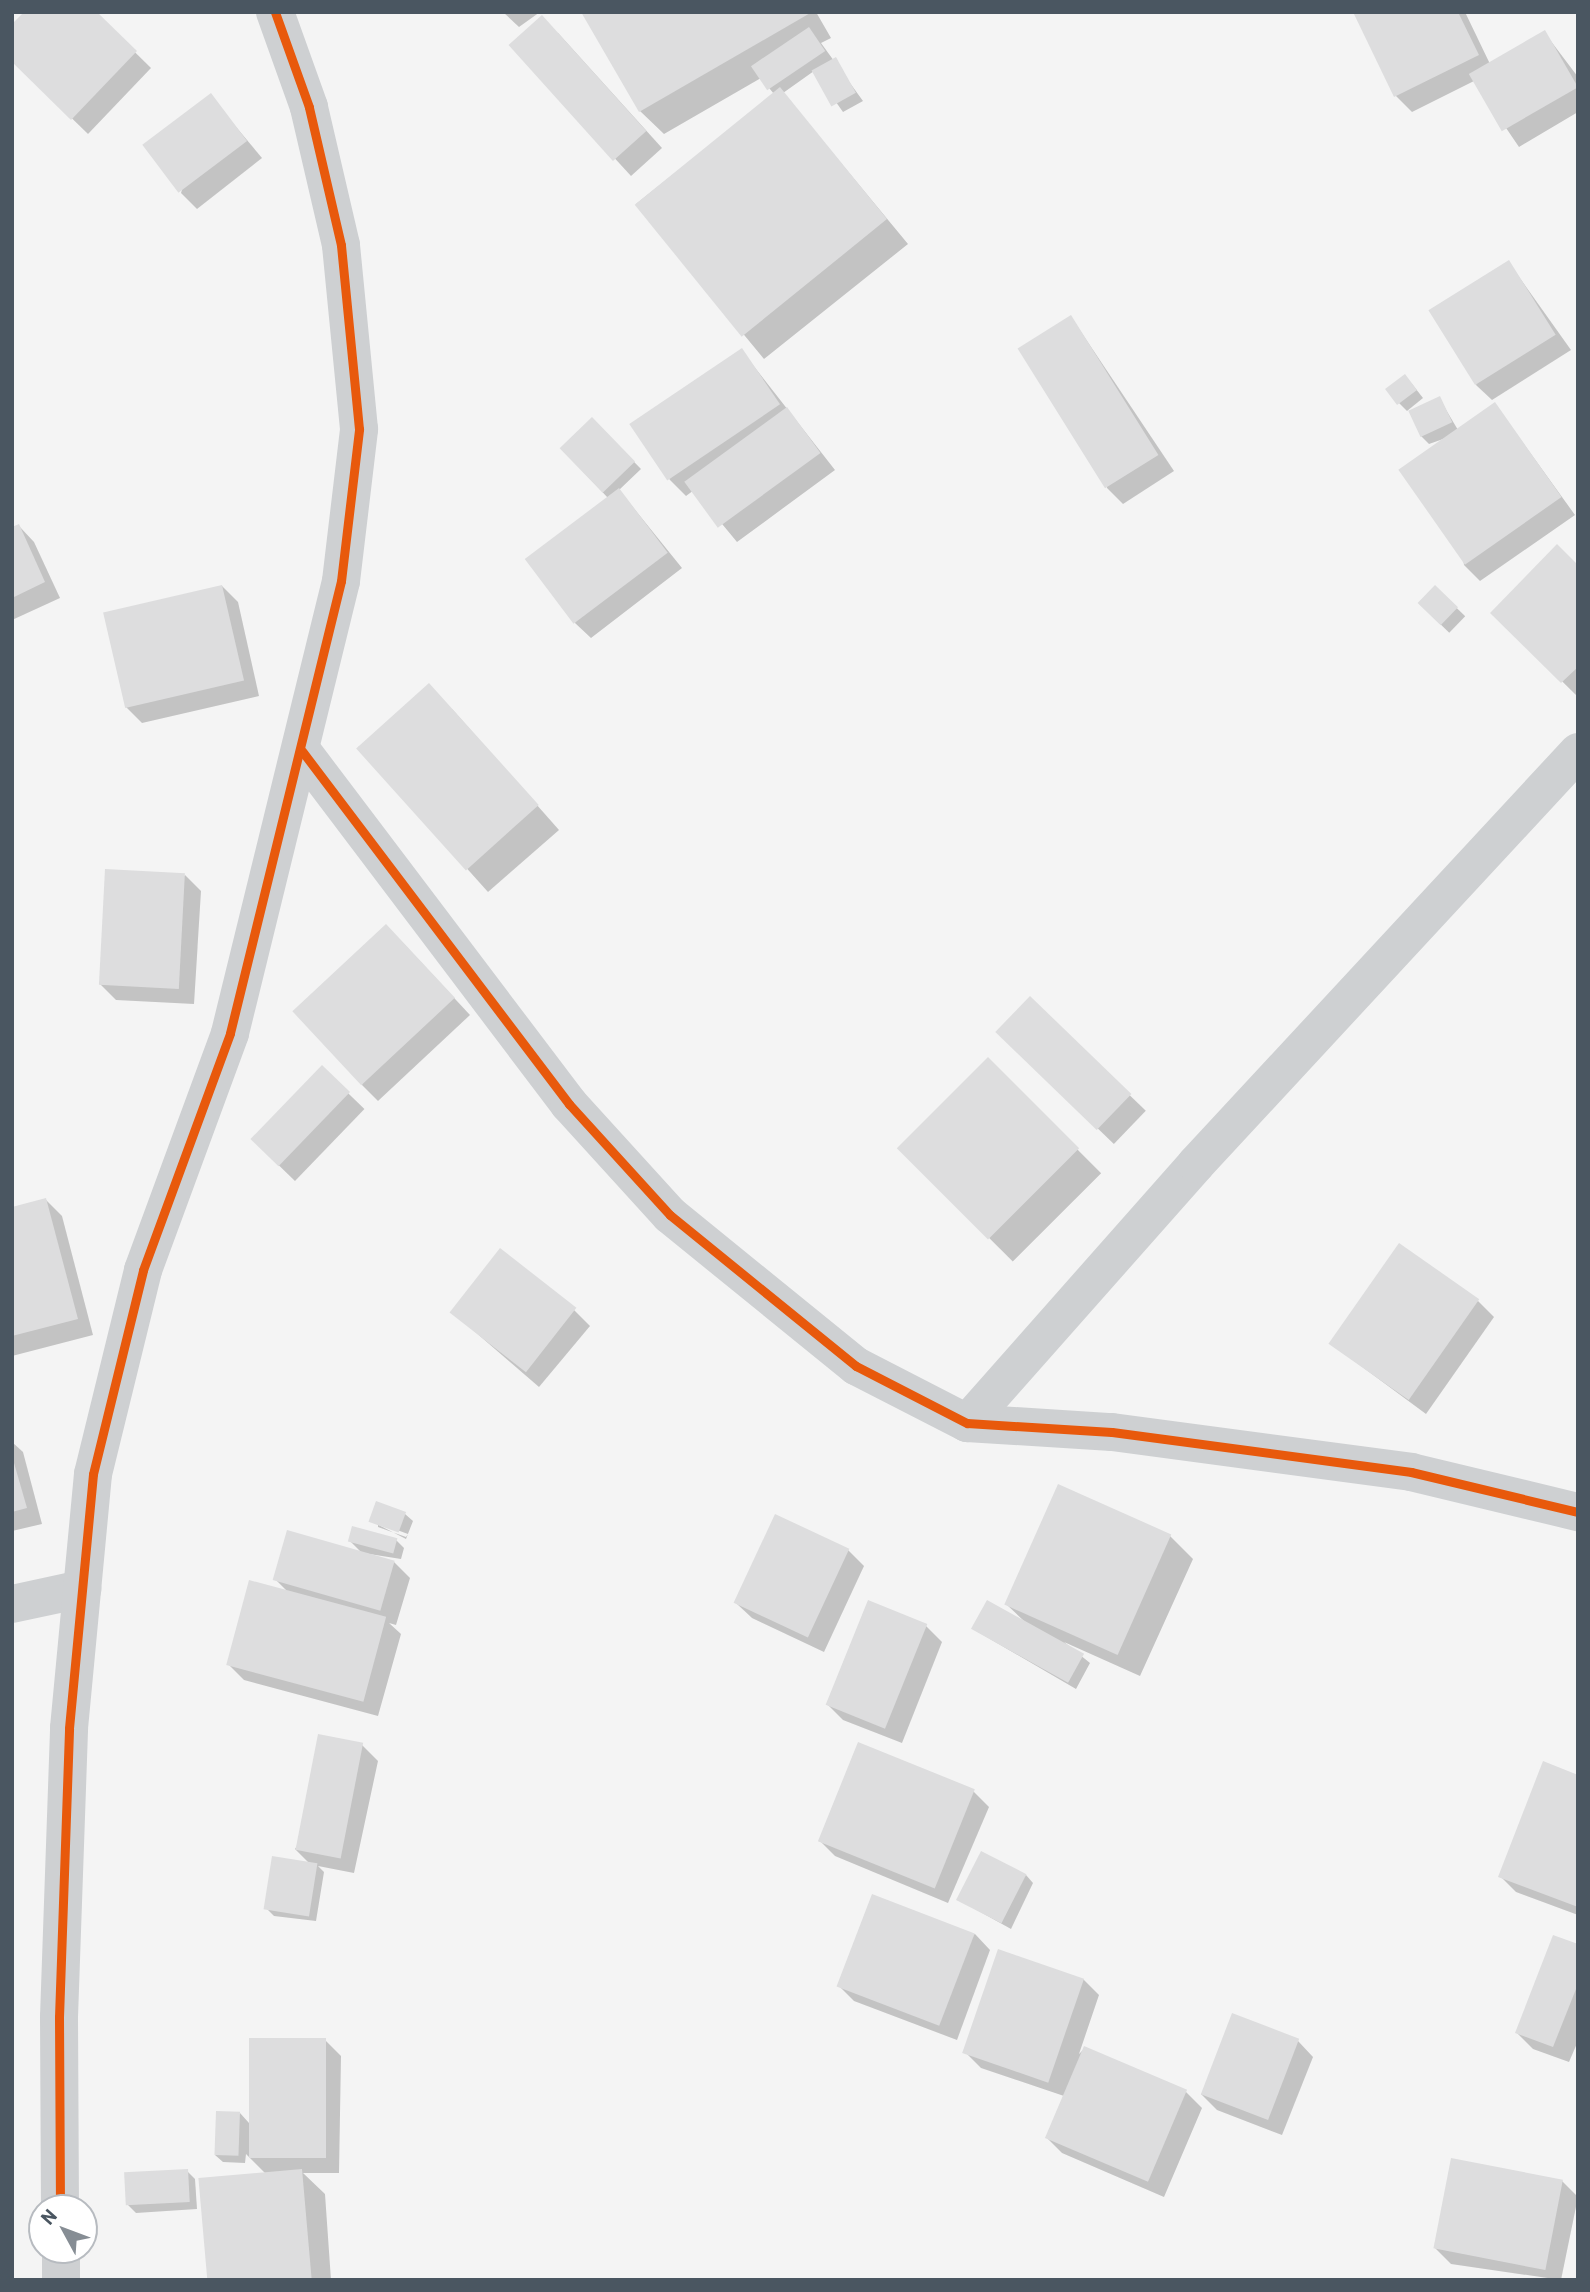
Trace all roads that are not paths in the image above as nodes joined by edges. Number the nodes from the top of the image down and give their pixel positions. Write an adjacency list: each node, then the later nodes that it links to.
1 (275, 12): 2 (street)
2 (302, 751): 4 (street); 6 (street)
3 (1578, 752): 4 (street)
4 (967, 1423): 5 (street)
5 (1578, 1512)
6 (82, 1589): 7 (street); 8 (street)
7 (12, 1604)
8 (60, 2194)

